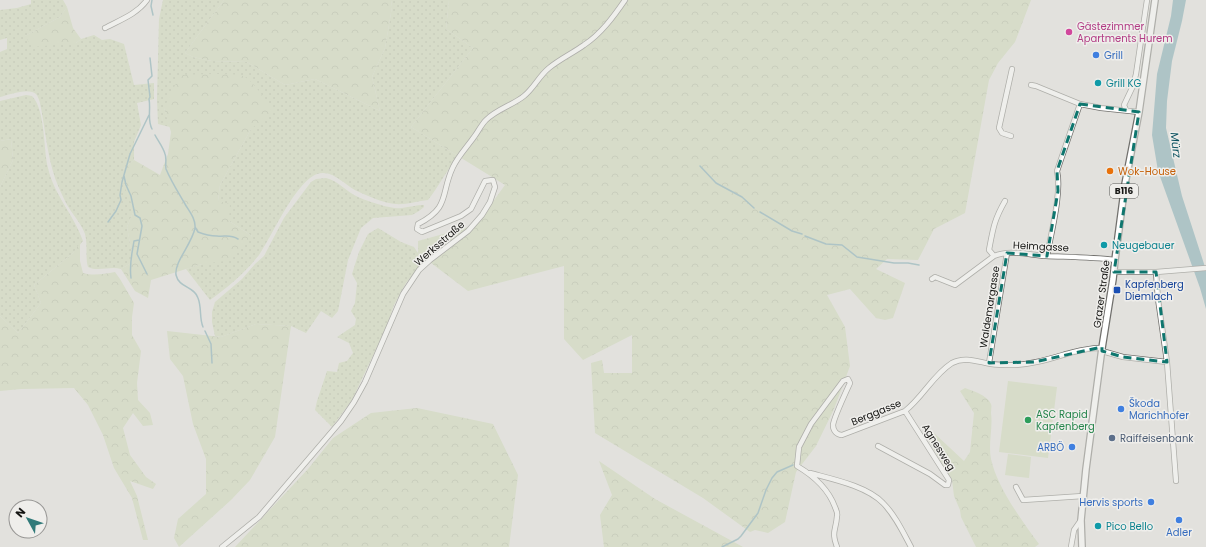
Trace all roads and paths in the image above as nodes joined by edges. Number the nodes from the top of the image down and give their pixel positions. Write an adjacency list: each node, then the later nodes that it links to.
1 (147, 0): 5 (street)
2 (625, 0): 31 (street, Werksstraße)
3 (1147, 0): 9 (street)
4 (1155, 0): 10 (main road, Grazer Straße / B116)
5 (105, 28)
6 (1012, 70): 11 (street)
7 (1031, 85): 8 (street)
8 (1080, 104): 9 (street); 15 (street)
9 (1126, 110): 10 (street)
10 (1139, 112): 16 (main road, Grazer Straße / B116)
11 (1010, 136)
12 (1005, 201): 14 (street)
13 (1007, 253): 14 (street, Heimgasse); 15 (street, Heimgasse); 23 (street, Waldemargasse)
14 (994, 256): 20 (street, Heimgasse)
15 (1047, 256): 16 (street, Heimgasse)
16 (1115, 260): 18 (main road, Grazer Straße / B116)
17 (1206, 268): 19 (street)
18 (1114, 272): 19 (street); 21 (main road, Grazer Straße / B116)
19 (1156, 272): 22 (street)
20 (932, 279)
21 (1102, 349): 22 (street); 23 (street, Berggasse); 29 (main road, Grazer Straße / B116)
22 (1167, 362): 27 (street)
23 (988, 363): 24 (street, Berggasse)
24 (905, 411): 25 (street, Agnesweg); 26 (street, Berggasse)
25 (878, 446)
26 (809, 473): 32 (street, Berggasse); 33 (street)
27 (1176, 481)
28 (1016, 487): 29 (street)
29 (1083, 496): 30 (main road, Grazer Straße / B116)
30 (1082, 520): 34 (street, Grazer Straße); 35 (main road, Grazer Straße / B116)
31 (222, 547)
32 (837, 547)
33 (911, 547)
34 (1072, 547)
35 (1082, 547)

